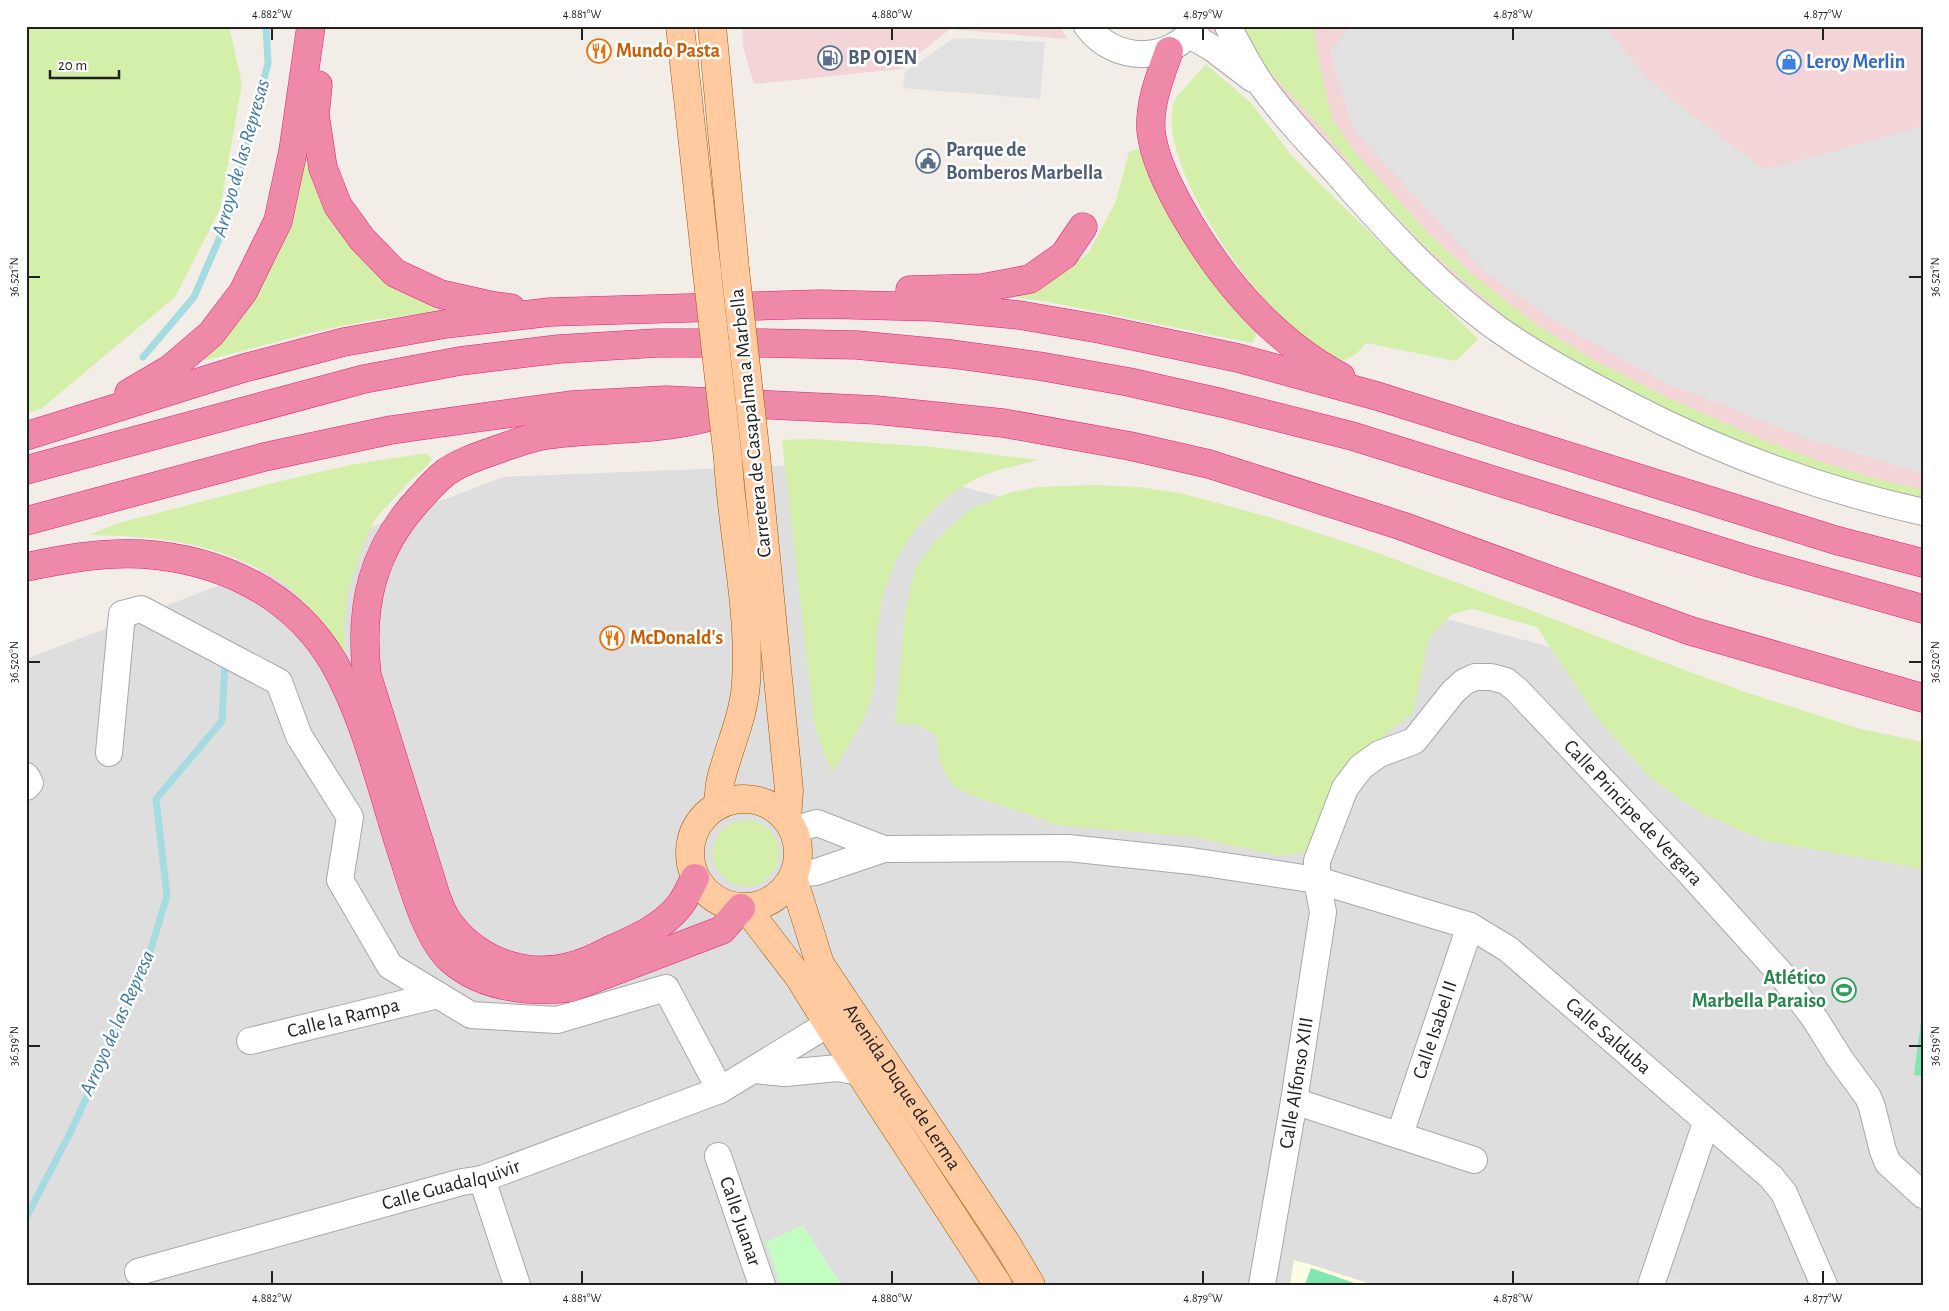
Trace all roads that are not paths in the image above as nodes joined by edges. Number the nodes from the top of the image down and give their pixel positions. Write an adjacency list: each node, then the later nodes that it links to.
1 (311, 26): 14 (highway)
2 (326, 26): 11 (highway)
3 (680, 26): 26 (main road, Carretera de Casapalma a Marbella, bridge)
4 (712, 26): 27 (main road, Carretera de Casapalma a Marbella, bridge)
5 (1087, 26): 7 (street)
6 (1228, 26): 8 (street)
7 (1185, 37): 8 (street); 12 (highway)
8 (1263, 87): 17 (street)
9 (1083, 227): 10 (highway)
10 (820, 304): 11 (highway); 12 (highway)
11 (550, 312): 14 (highway)
12 (1377, 396): 19 (highway)
13 (764, 405): 18 (highway); 22 (highway); 30 (highway)
14 (95, 415): 15 (highway)
15 (26, 436)
16 (26, 470): 21 (highway)
17 (1923, 512)
18 (26, 521)
19 (1923, 563)
20 (26, 567): 32 (highway)
21 (1923, 610)
22 (1923, 698)
23 (109, 753): 34 (street)
24 (26, 776): 25 (street)
25 (26, 787)
26 (718, 805): 27 (main road); 30 (main road)
27 (790, 825): 28 (street); 29 (main road)
28 (884, 849): 29 (street); 31 (street, Calle Salduba)
29 (794, 877): 32 (main road); 51 (main road, Avenida Duque de Lerma)
30 (695, 878): 32 (main road)
31 (1317, 880): 33 (street, Calle Salduba); 40 (street, Calle Alfonso XIII); 46 (street, Calle Principe de Vergara)
32 (744, 908): 35 (main road, Avenida Duque de Lerma)
33 (1470, 926): 41 (street, Calle Salduba); 42 (street, Calle Isabel II)
34 (438, 995): 36 (street, Calle la Rampa); 39 (street)
35 (828, 1024): 37 (street, Calle Guadalquivir); 38 (main road, Avenida Duque de Lerma)
36 (250, 1041)
37 (753, 1070): 38 (street); 39 (street, Calle Guadalquivir)
38 (859, 1072): 50 (main road, Avenida Duque de Lerma)
39 (720, 1090): 45 (street, Calle Guadalquivir)
40 (1294, 1102): 42 (street); 52 (street, Calle Alfonso XIII)
41 (1706, 1123): 53 (street); 54 (street, Calle Salduba)
42 (1400, 1134): 44 (street)
43 (718, 1156): 49 (street, Calle Juanar)
44 (1474, 1160)
45 (482, 1179): 47 (street, Calle Guadalquivir); 48 (street)
46 (1923, 1195)
47 (138, 1272)
48 (517, 1285)
49 (762, 1285)
50 (998, 1285)
51 (1031, 1285)
52 (1262, 1285)
53 (1651, 1285)
54 (1824, 1285)

